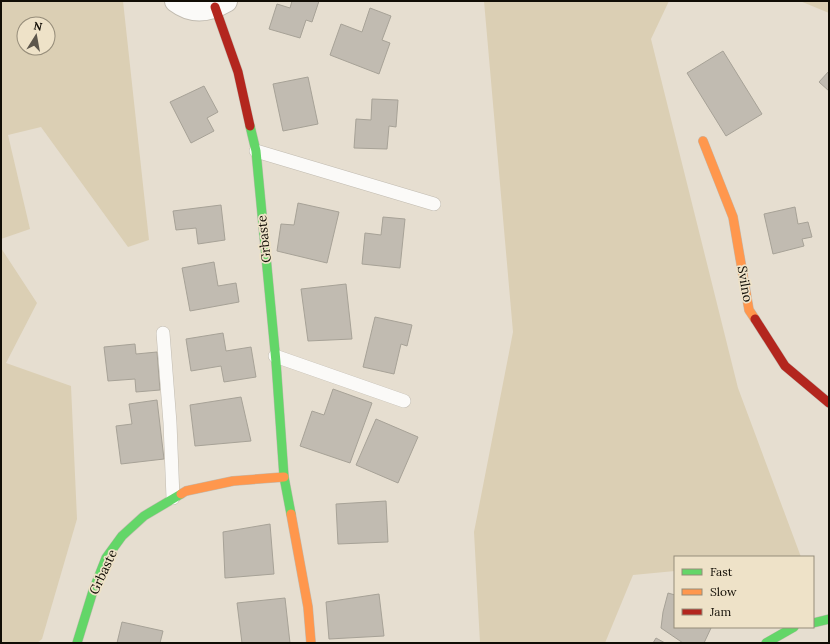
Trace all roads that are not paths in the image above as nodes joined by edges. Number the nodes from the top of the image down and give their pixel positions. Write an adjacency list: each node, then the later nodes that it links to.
1 (176, 1): 2 (street, Grbaste)
2 (220, 4): 4 (street, Grbaste)
3 (703, 141): 9 (street, Svilno)
4 (256, 152): 5 (lane); 7 (street, Grbaste)
5 (434, 204)
6 (163, 333): 11 (lane)
7 (275, 356): 8 (lane); 10 (street, Grbaste)
8 (404, 401)
9 (829, 403)
10 (284, 477): 11 (street, Grbaste); 16 (street, Grbaste)
11 (173, 498): 15 (street, Grbaste)
12 (829, 619): 13 (street)
13 (814, 623)
14 (792, 628): 17 (street)
15 (77, 643)
16 (311, 643)
17 (766, 643)

